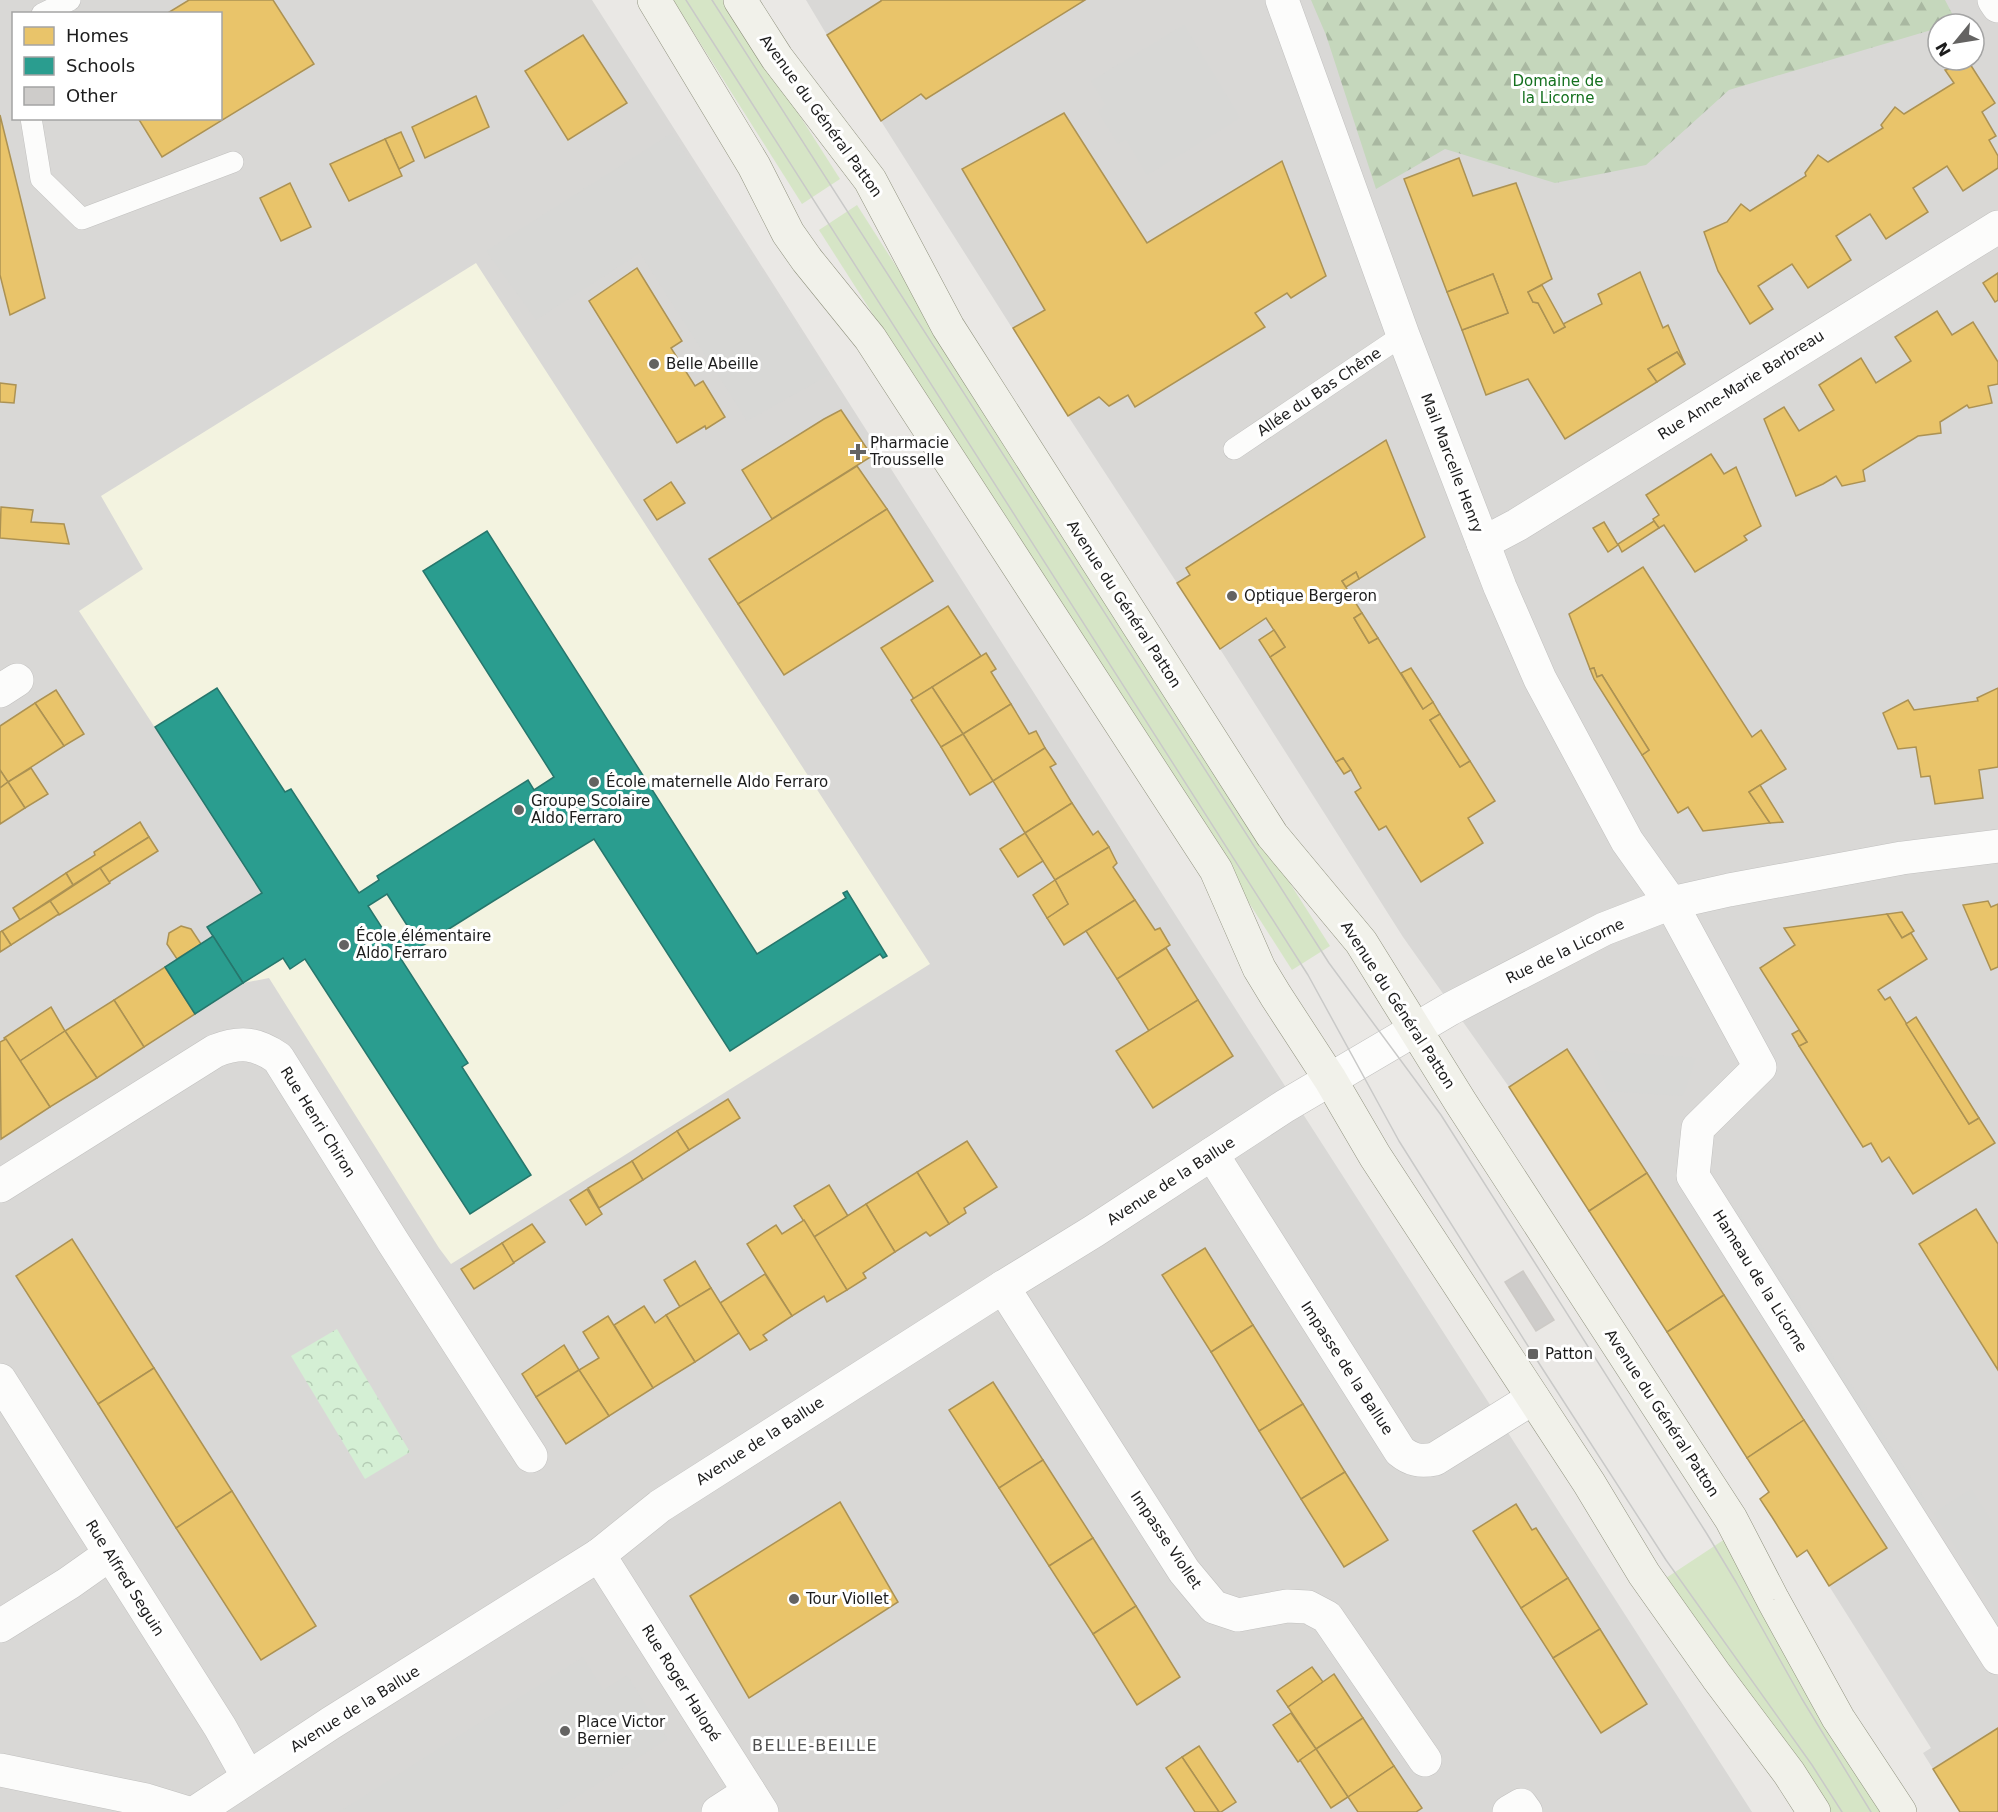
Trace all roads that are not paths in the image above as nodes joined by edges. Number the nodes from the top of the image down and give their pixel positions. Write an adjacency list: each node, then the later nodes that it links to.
1 (70, 0): 7 (lane)
2 (654, 0): 17 (street)
3 (740, 0): 16 (street, Avenue du Général Patton)
4 (1282, 0): 11 (street, Mail Marcelle Henry)
5 (1994, 0): 6 (street)
6 (1998, 6)
7 (46, 12)
8 (31, 120): 9 (lane)
9 (233, 162)
10 (1998, 227): 13 (street, Rue Anne-Marie Barbreau)
11 (1403, 335): 12 (lane, Allée du Bas Chêne); 13 (street, Mail Marcelle Henry)
12 (1234, 449)
13 (1483, 543): 15 (street, Mail Marcelle Henry)
14 (1998, 846): 15 (street, Rue de la Licorne)
15 (1671, 903): 16 (street, Rue de la Licorne); 27 (street, Hameau de la Licorne)
16 (1415, 1029): 17 (street, Rue de la Licorne); 38 (street, Avenue du Général Patton)
17 (1330, 1079): 18 (street, Avenue de la Ballue); 22 (street)
18 (1212, 1154): 20 (street, Avenue de la Ballue); 22 (street, Impasse de la Ballue)
19 (0, 1186): 23 (street, Rue Henri Chiron)
20 (1003, 1287): 25 (street, Avenue de la Ballue); 28 (street, Impasse Viollet)
21 (0, 1380): 24 (street, Rue Alfred Seguin)
22 (1533, 1398): 37 (street)
23 (531, 1456)
24 (110, 1554): 26 (street); 30 (street, Rue Alfred Seguin)
25 (599, 1555): 30 (street, Avenue de la Ballue); 31 (street, Rue Roger Halopé)
26 (0, 1626)
27 (1998, 1658)
28 (1425, 1760)
29 (0, 1770): 32 (street)
30 (248, 1778): 33 (street, Avenue de la Ballue)
31 (755, 1802): 34 (street)
32 (185, 1812)
33 (196, 1812)
34 (718, 1812)
35 (1509, 1812): 36 (street)
36 (1526, 1812)
37 (1814, 1812)
38 (1900, 1812)

